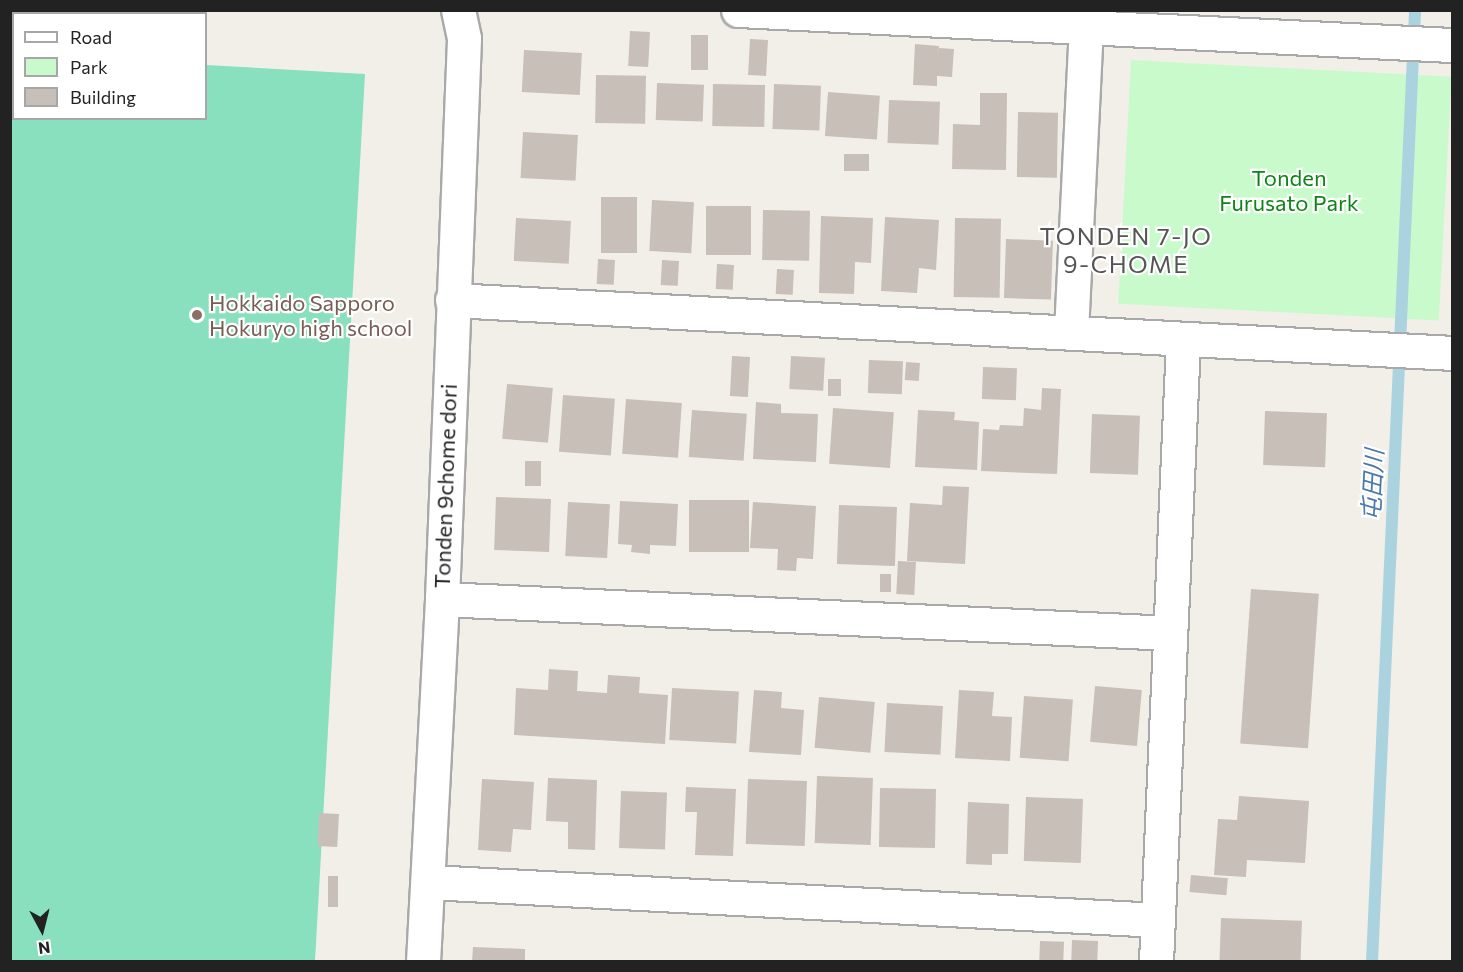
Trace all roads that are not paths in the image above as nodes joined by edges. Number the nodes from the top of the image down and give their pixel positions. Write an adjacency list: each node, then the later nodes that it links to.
1 (458, 10): 5 (street, Tonden 9chome dori)
2 (738, 10): 3 (street)
3 (1087, 19): 4 (street); 6 (street)
4 (1452, 45)
5 (452, 300): 6 (street); 9 (street, Tonden 9chome dori)
6 (1071, 332): 7 (street)
7 (1183, 340): 8 (street); 10 (street)
8 (1448, 352)
9 (442, 599): 10 (street); 11 (street, Tonden 9chome dori)
10 (1170, 633): 12 (street)
11 (429, 882): 12 (street); 13 (street, Tonden 9chome dori)
12 (1158, 920): 14 (street)
13 (423, 962)
14 (1156, 962)

